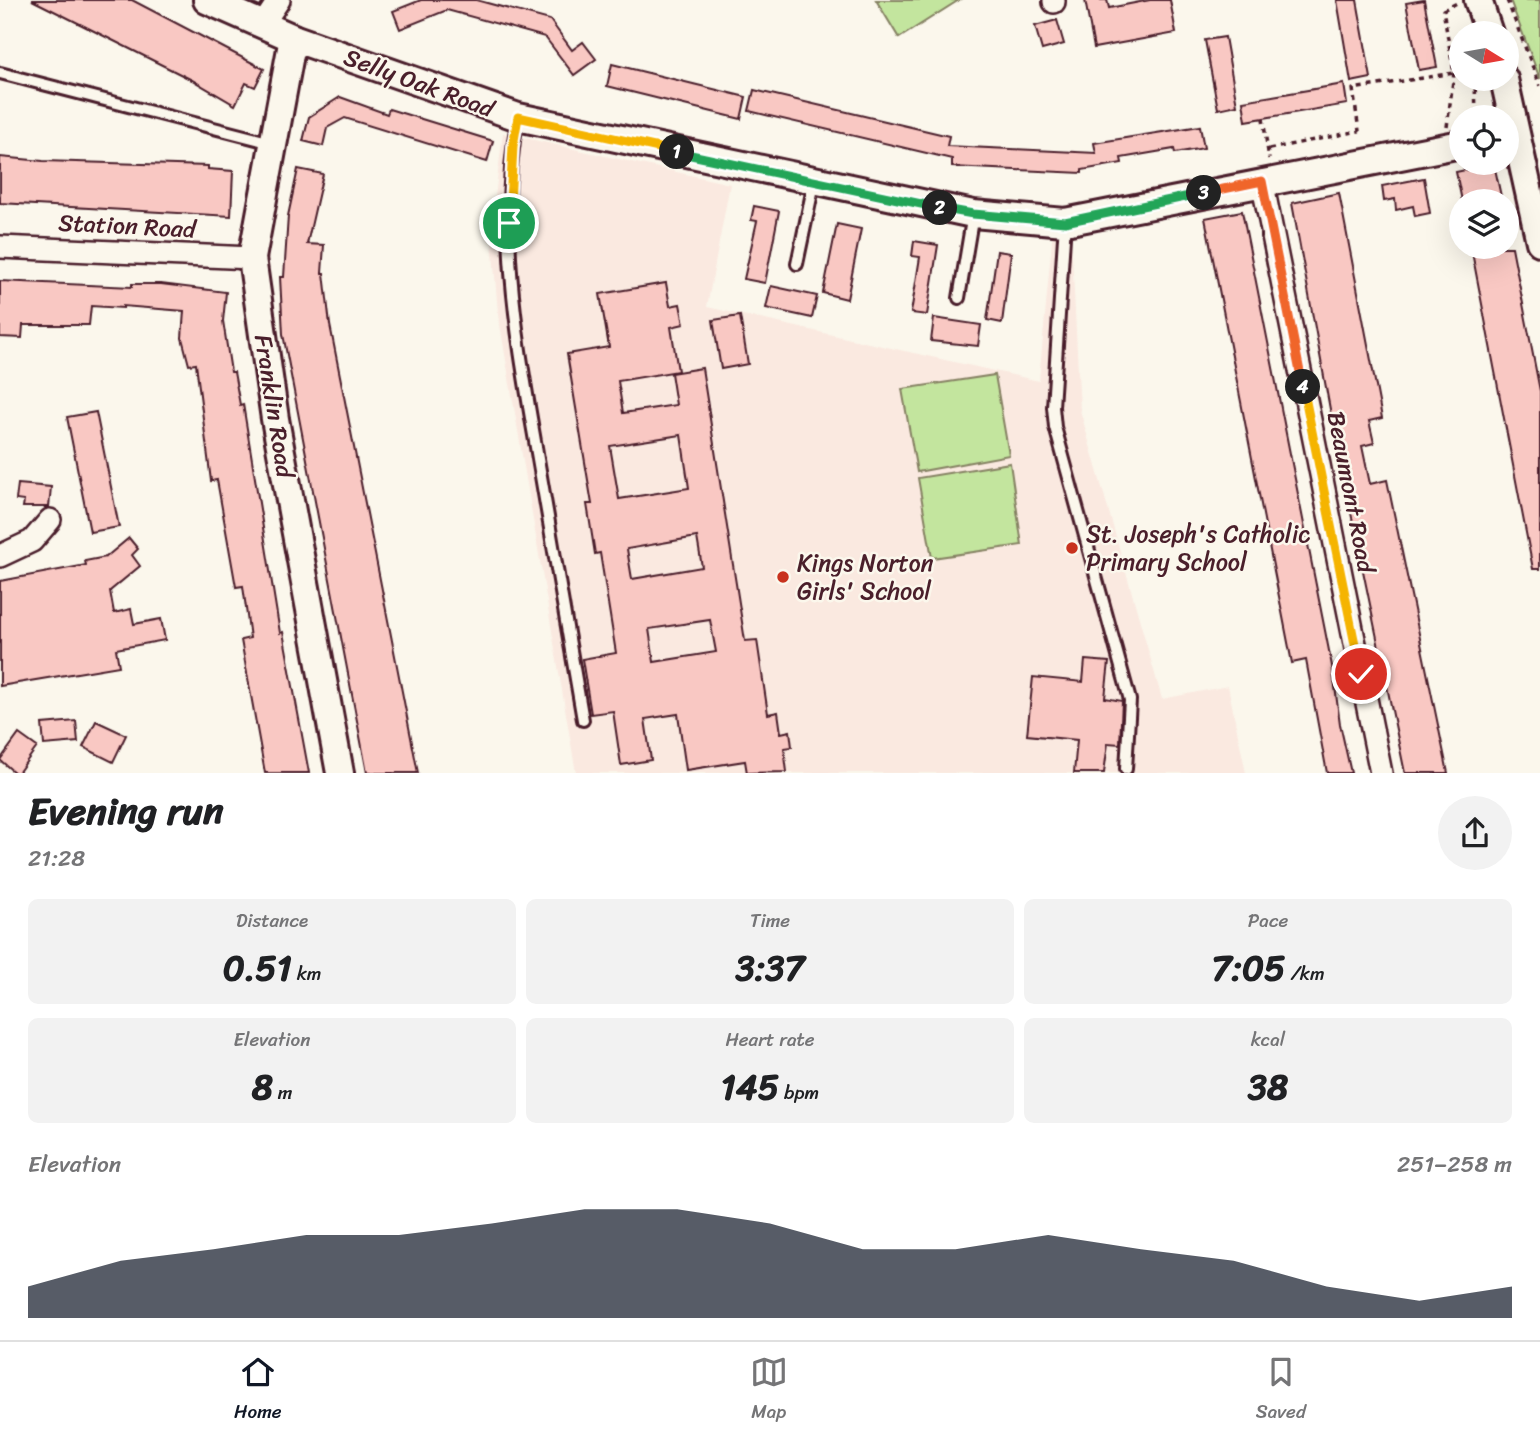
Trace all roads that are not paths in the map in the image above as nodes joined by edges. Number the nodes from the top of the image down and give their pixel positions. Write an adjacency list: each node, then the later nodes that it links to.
1 (207, 0): 5 (street, Selly Oak Road)
2 (279, 0): 5 (street)
3 (1469, 1): 4 (street)
4 (1482, 21)
5 (263, 24): 6 (street, Selly Oak Road)
6 (293, 38): 9 (street, Selly Oak Road); 11 (street, Franklin Road)
7 (0, 72): 11 (lane)
8 (1508, 91): 10 (street)
9 (518, 117): 14 (street, Selly Oak Road); 24 (lane)
10 (1521, 133): 17 (street)
11 (272, 143): 19 (street, Franklin Road)
12 (1449, 146): 13 (street, Selly Oak Road)
13 (1266, 169): 16 (street, Selly Oak Road); 27 (street, Beaumont Road)
14 (814, 183): 15 (street, Selly Oak Road); 20 (lane)
15 (973, 214): 16 (street, Selly Oak Road); 21 (lane)
16 (1065, 222): 25 (lane)
17 (1540, 242)
18 (0, 247): 19 (street, Station Road)
19 (252, 258): 26 (street, Franklin Road)
20 (797, 264)
21 (959, 298)
22 (50, 520): 23 (street)
23 (0, 556)
24 (583, 720)
25 (1126, 769)
26 (340, 773)
27 (1381, 773)

